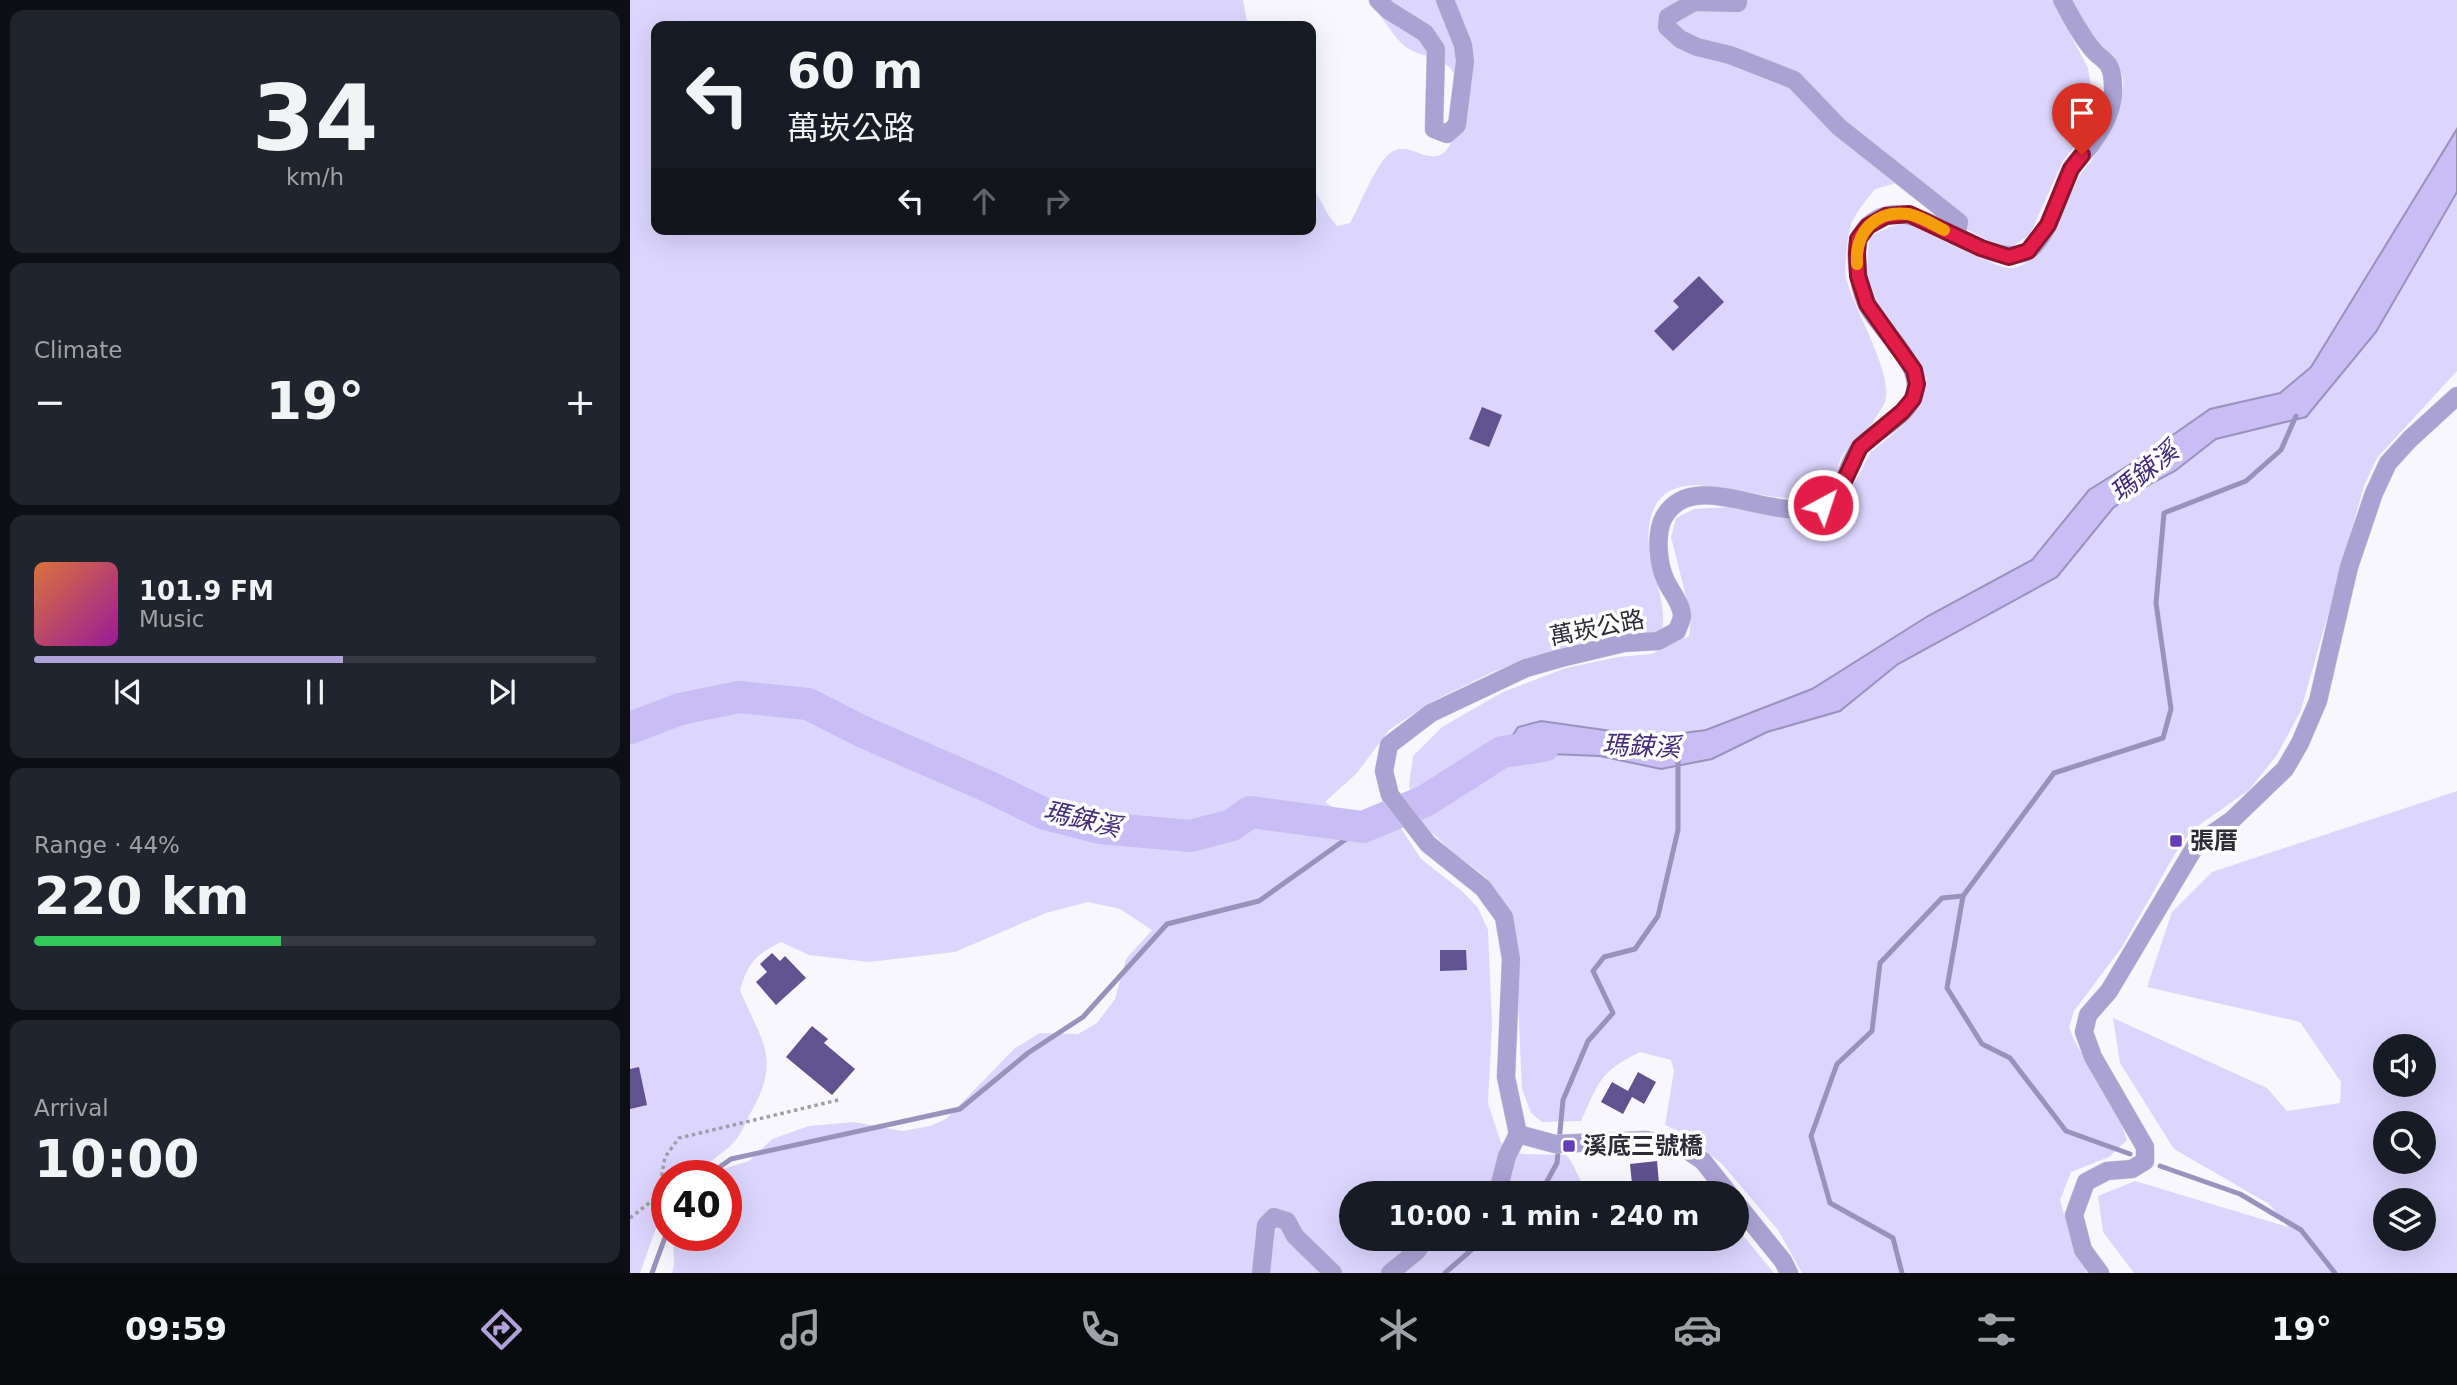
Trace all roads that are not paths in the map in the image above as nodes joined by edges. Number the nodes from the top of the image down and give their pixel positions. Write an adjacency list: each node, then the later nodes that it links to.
1 (1378, 0): 2 (street)
2 (1445, 0)
3 (1738, 0): 5 (street)
4 (2062, 0): 5 (street, 萬崁公路)
5 (1956, 236): 7 (street, 萬崁公路)
6 (2457, 396): 16 (street)
7 (1518, 1133): 8 (street); 9 (street)
8 (1501, 1181)
9 (1718, 1181)
10 (1749, 1219): 15 (street)
11 (1417, 1251): 14 (street)
12 (1261, 1273): 13 (street)
13 (1334, 1273)
14 (1390, 1273)
15 (1789, 1273)
16 (2100, 1273)

